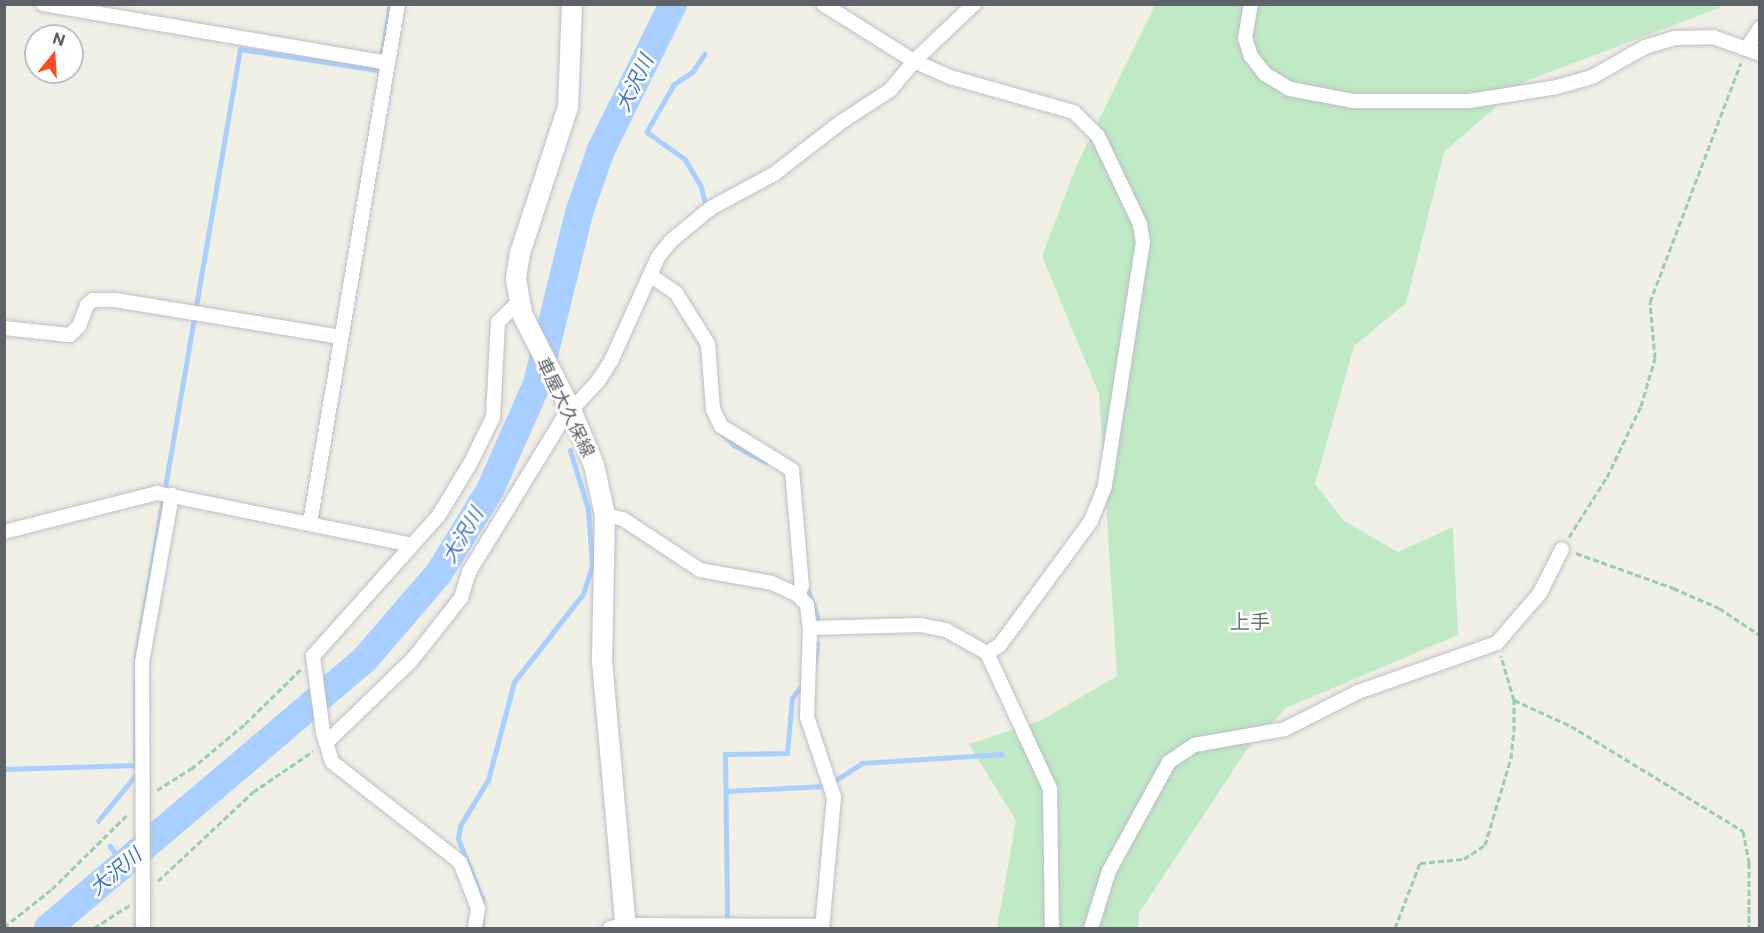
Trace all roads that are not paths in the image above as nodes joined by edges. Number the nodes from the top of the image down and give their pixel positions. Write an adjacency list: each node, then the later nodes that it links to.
1 (43, 4): 9 (street)
2 (398, 4): 9 (street)
3 (572, 4): 12 (main road, 車屋大久保線)
4 (823, 4): 10 (street)
5 (974, 4): 10 (street)
6 (1251, 4): 8 (street)
7 (1760, 28): 8 (street)
8 (1753, 51)
9 (383, 62): 14 (street)
10 (914, 62): 11 (street); 24 (street)
11 (651, 276): 15 (street); 22 (street)
12 (520, 309): 15 (main road, 車屋大久保線); 20 (street)
13 (4, 328): 14 (street)
14 (341, 337): 18 (street)
15 (568, 405): 17 (main road, 車屋大久保線); 25 (street)
16 (167, 494): 18 (street); 19 (street); 28 (street)
17 (605, 515): 22 (street); 26 (main road, 車屋大久保線)
18 (310, 523): 20 (street)
19 (4, 532)
20 (412, 545): 25 (street)
21 (1562, 549): 31 (street)
22 (798, 595): 23 (street)
23 (810, 628): 24 (street); 27 (street)
24 (987, 653): 30 (street)
25 (325, 738): 29 (street)
26 (621, 927): 27 (street)
27 (822, 927)
28 (143, 928)
29 (475, 928)
30 (1052, 928)
31 (1091, 928)

